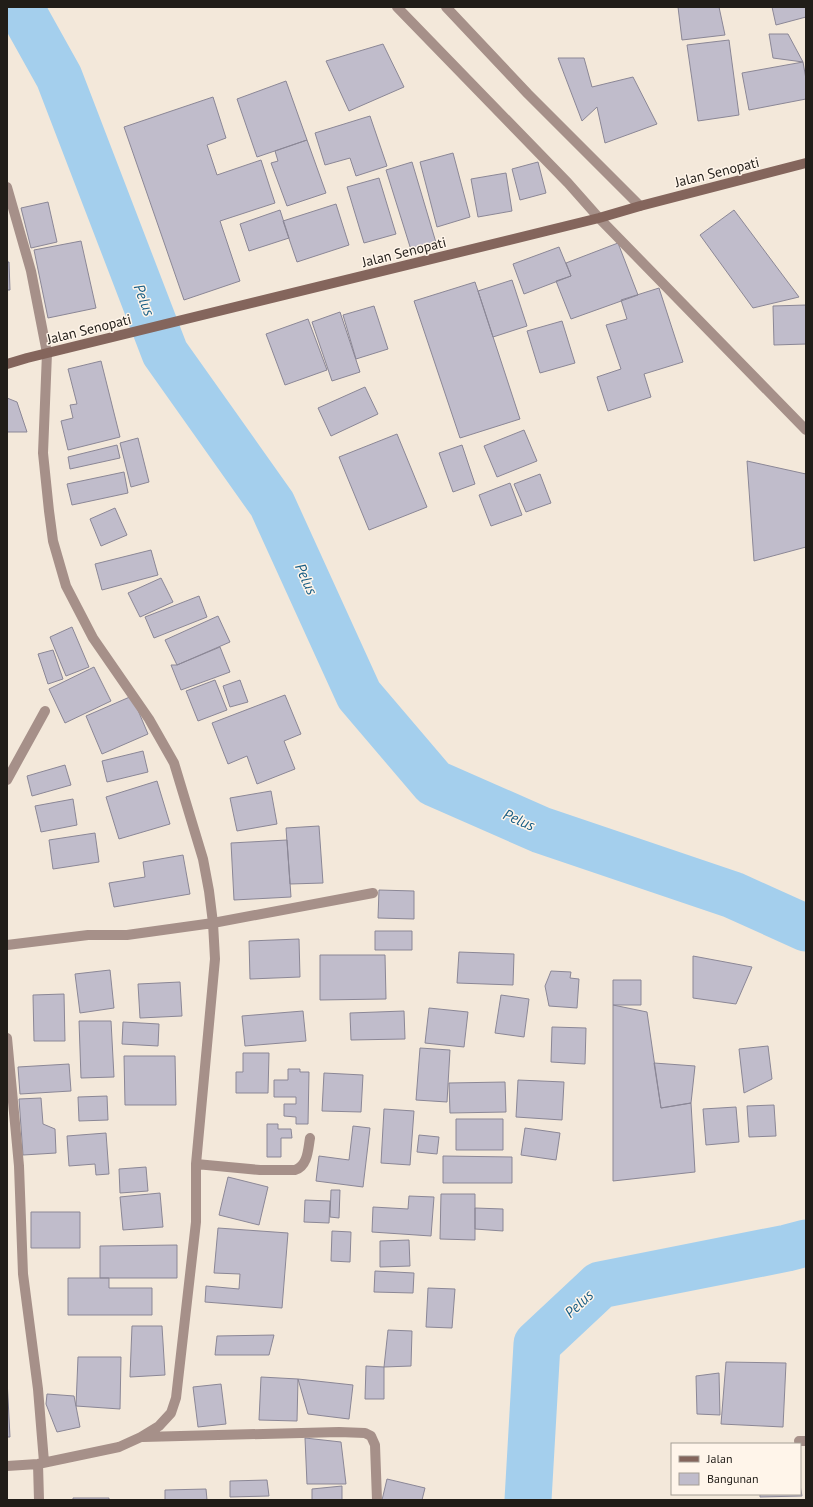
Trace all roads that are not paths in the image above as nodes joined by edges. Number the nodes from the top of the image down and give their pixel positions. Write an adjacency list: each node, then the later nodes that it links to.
1 (397, 7): 6 (street)
2 (446, 7): 5 (street)
3 (806, 163): 5 (main road, Jalan Senopati)
4 (7, 187): 7 (street)
5 (640, 206): 6 (main road, Jalan Senopati)
6 (599, 218): 7 (main road, Jalan Senopati); 9 (street)
7 (47, 353): 8 (main road, Jalan Senopati); 13 (street)
8 (7, 364)
9 (806, 430)
10 (45, 711): 11 (street)
11 (7, 780)
12 (373, 894): 13 (street)
13 (212, 923): 14 (street); 17 (street)
14 (7, 944)
15 (7, 1038): 19 (street)
16 (310, 1138): 17 (street)
17 (196, 1164): 18 (street)
18 (141, 1437): 19 (street); 22 (street)
19 (41, 1463): 20 (street); 21 (street)
20 (9, 1466)
21 (39, 1500)
22 (377, 1500)

